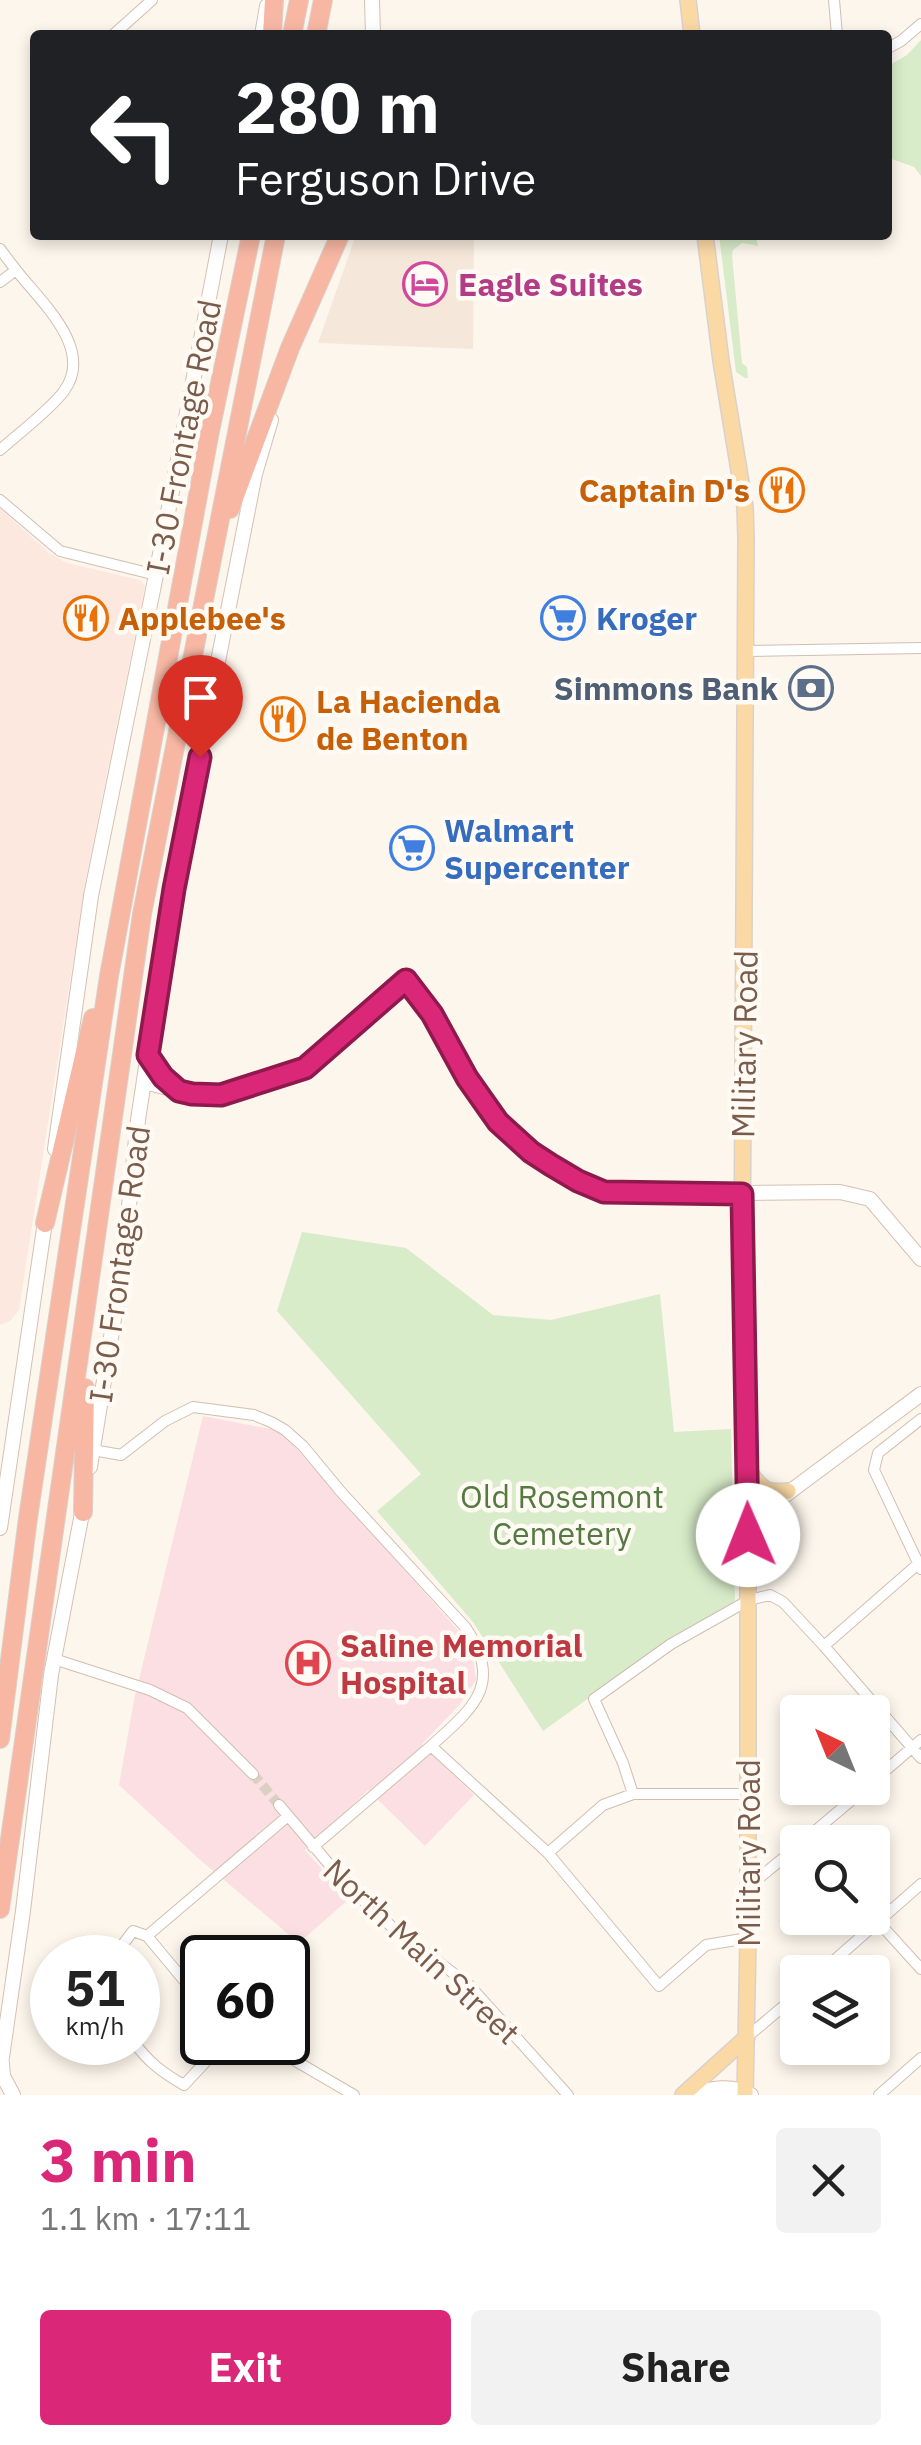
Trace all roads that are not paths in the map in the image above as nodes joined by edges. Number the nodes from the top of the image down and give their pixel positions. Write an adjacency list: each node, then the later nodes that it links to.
1 (152, 0): 9 (street)
2 (271, 0): 10 (main road); 11 (highway)
3 (298, 0): 12 (highway)
4 (322, 0): 13 (highway)
5 (372, 0): 14 (main road)
6 (688, 0): 15 (main road)
7 (834, 0): 16 (street)
8 (921, 24): 17 (street)
9 (119, 30)
10 (263, 30)
11 (272, 30)
12 (293, 30)
13 (317, 30)
14 (373, 30)
15 (691, 30)
16 (837, 30)
17 (892, 46)
18 (220, 240): 30 (main road, I-30 Frontage Road)
19 (250, 240): 33 (highway)
20 (275, 240): 29 (highway)
21 (338, 240): 29 (highway)
22 (338, 240): 34 (main road, I-30 Frontage Road)
23 (707, 240): 32 (main road, Military Road)
24 (0, 249): 25 (street)
25 (16, 270): 26 (street); 27 (street)
26 (0, 282)
27 (0, 450)
28 (0, 500): 30 (street)
29 (212, 556): 40 (highway)
30 (156, 574): 38 (main road, I-30 Frontage Road)
31 (921, 648): 32 (street)
32 (746, 651): 37 (main road, Military Road)
33 (109, 976): 38 (highway); 53 (highway)
34 (148, 1055): 35 (main road, I-30 Frontage Road); 36 (main road)
35 (144, 1082): 36 (main road); 43 (main road, I-30 Frontage Road)
36 (179, 1091): 37 (main road)
37 (742, 1194): 39 (main road); 44 (main road, Military Road)
38 (44, 1223): 48 (main road, I-30 Frontage Road)
39 (921, 1259)
40 (86, 1318): 46 (highway); 71 (highway)
41 (921, 1394): 45 (main road)
42 (921, 1419): 49 (street)
43 (93, 1450): 46 (main road, I-30 Frontage Road); 55 (street)
44 (746, 1468): 45 (main road); 47 (main road, Military Road)
45 (788, 1491): 47 (main road)
46 (82, 1512): 52 (main road, I-30 Frontage Road)
47 (748, 1523): 50 (main road, Military Road)
48 (0, 1528)
49 (919, 1567): 51 (street)
50 (748, 1600): 51 (street); 59 (street); 60 (main road, Military Road)
51 (824, 1646): 54 (street)
52 (54, 1660): 58 (street); 83 (main road, I-30 Frontage Road)
53 (0, 1738)
54 (916, 1744): 56 (street); 57 (street)
55 (431, 1746): 65 (street); 66 (street)
56 (921, 1758)
57 (890, 1766)
58 (253, 1774)
59 (633, 1794): 60 (street); 66 (street)
60 (747, 1794): 69 (main road, Military Road)
61 (279, 1805): 63 (street, North Main Street)
62 (847, 1805): 64 (street)
63 (288, 1816): 65 (street, North Main Street); 73 (street)
64 (824, 1825)
65 (314, 1847): 91 (street, North Main Street)
66 (548, 1853): 75 (street)
67 (780, 1862): 69 (street)
68 (921, 1884): 70 (street)
69 (748, 1888): 75 (main road, Military Road)
70 (890, 1907)
71 (0, 1909)
72 (890, 1934): 78 (street)
73 (148, 1935)
74 (859, 1935): 77 (street)
75 (748, 1938): 81 (main road, Military Road)
76 (160, 1952): 79 (street)
77 (839, 1955)
78 (921, 1969)
79 (180, 1976)
80 (780, 2009): 81 (street)
81 (747, 2037): 88 (main road, Military Road); 92 (main road)
82 (921, 2058): 94 (street)
83 (1, 2064): 89 (main road)
84 (155, 2065): 87 (street)
85 (204, 2065): 87 (street)
86 (302, 2065): 90 (street)
87 (183, 2090)
88 (747, 2094): 93 (main road)
89 (13, 2095)
90 (354, 2095)
91 (568, 2095)
92 (683, 2095)
93 (691, 2095)
94 (879, 2095)

